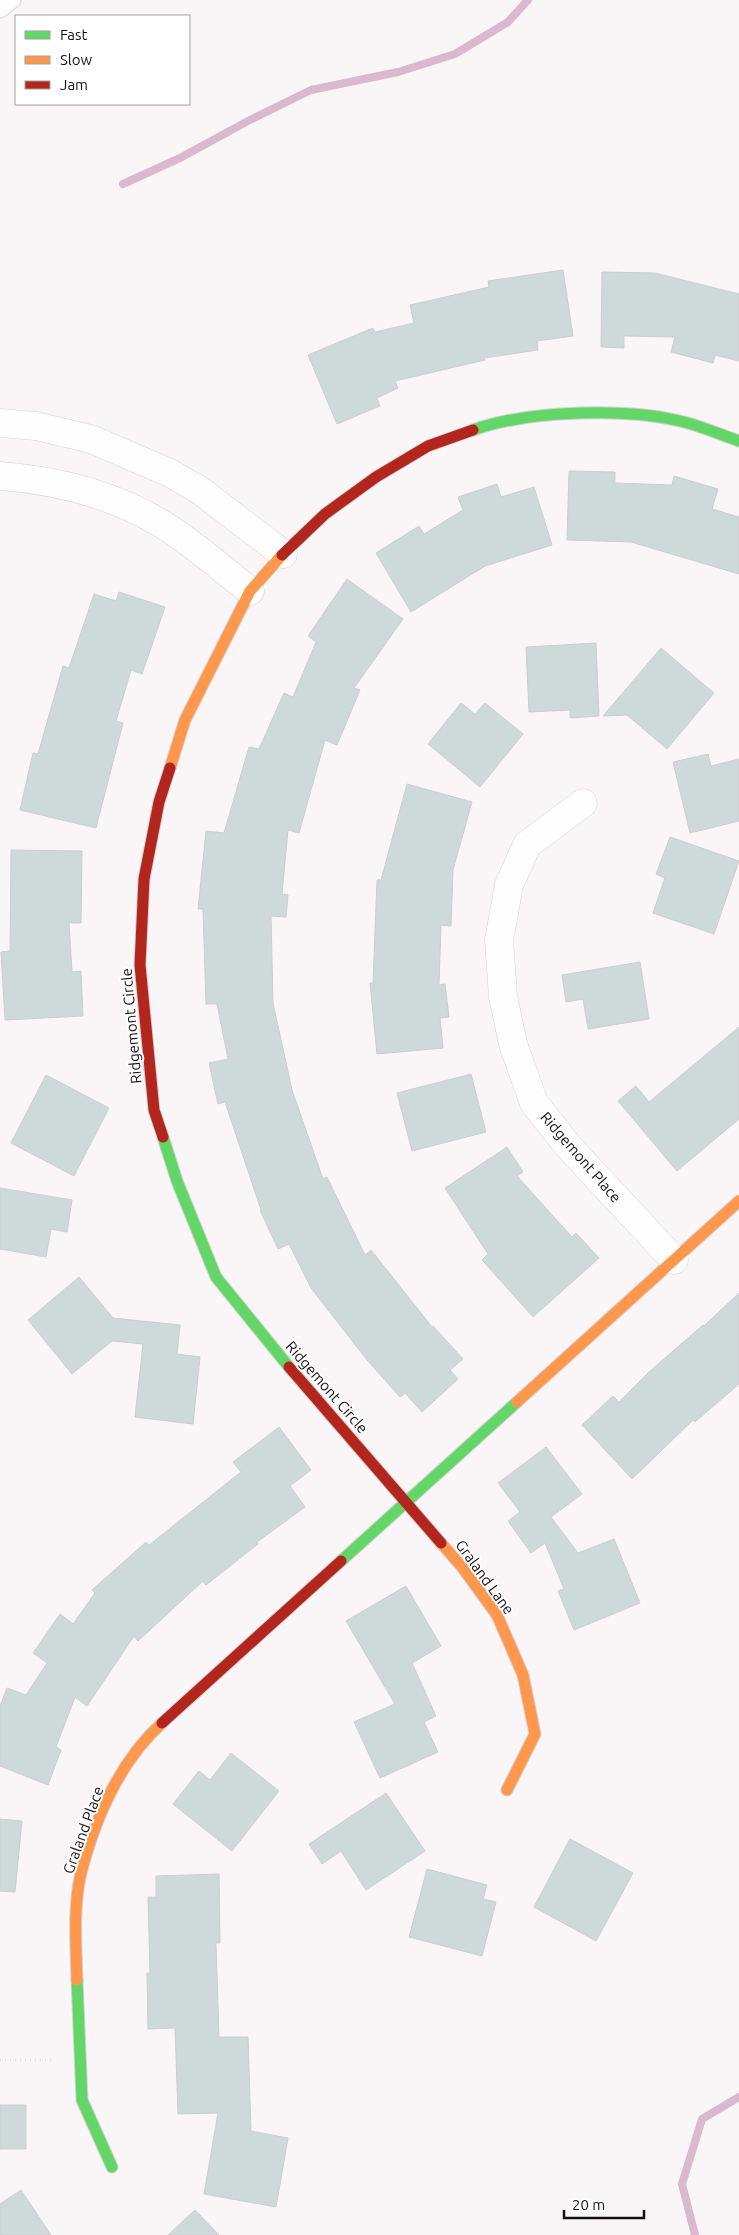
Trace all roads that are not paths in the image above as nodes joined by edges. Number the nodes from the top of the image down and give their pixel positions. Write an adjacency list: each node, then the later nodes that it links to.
1 (13, 0): 2 (lane)
2 (0, 10)
3 (0, 423): 6 (street)
4 (739, 442): 6 (street, Ridgemont Circle)
5 (0, 476): 7 (street)
6 (283, 554): 7 (street, Ridgemont Circle)
7 (250, 591): 11 (street, Ridgemont Circle)
8 (583, 803): 10 (street, Ridgemont Place)
9 (739, 1201): 10 (street)
10 (674, 1260): 11 (street)
11 (407, 1501): 12 (street, Graland Lane); 13 (street, Graland Place)
12 (507, 1790)
13 (112, 2167)

